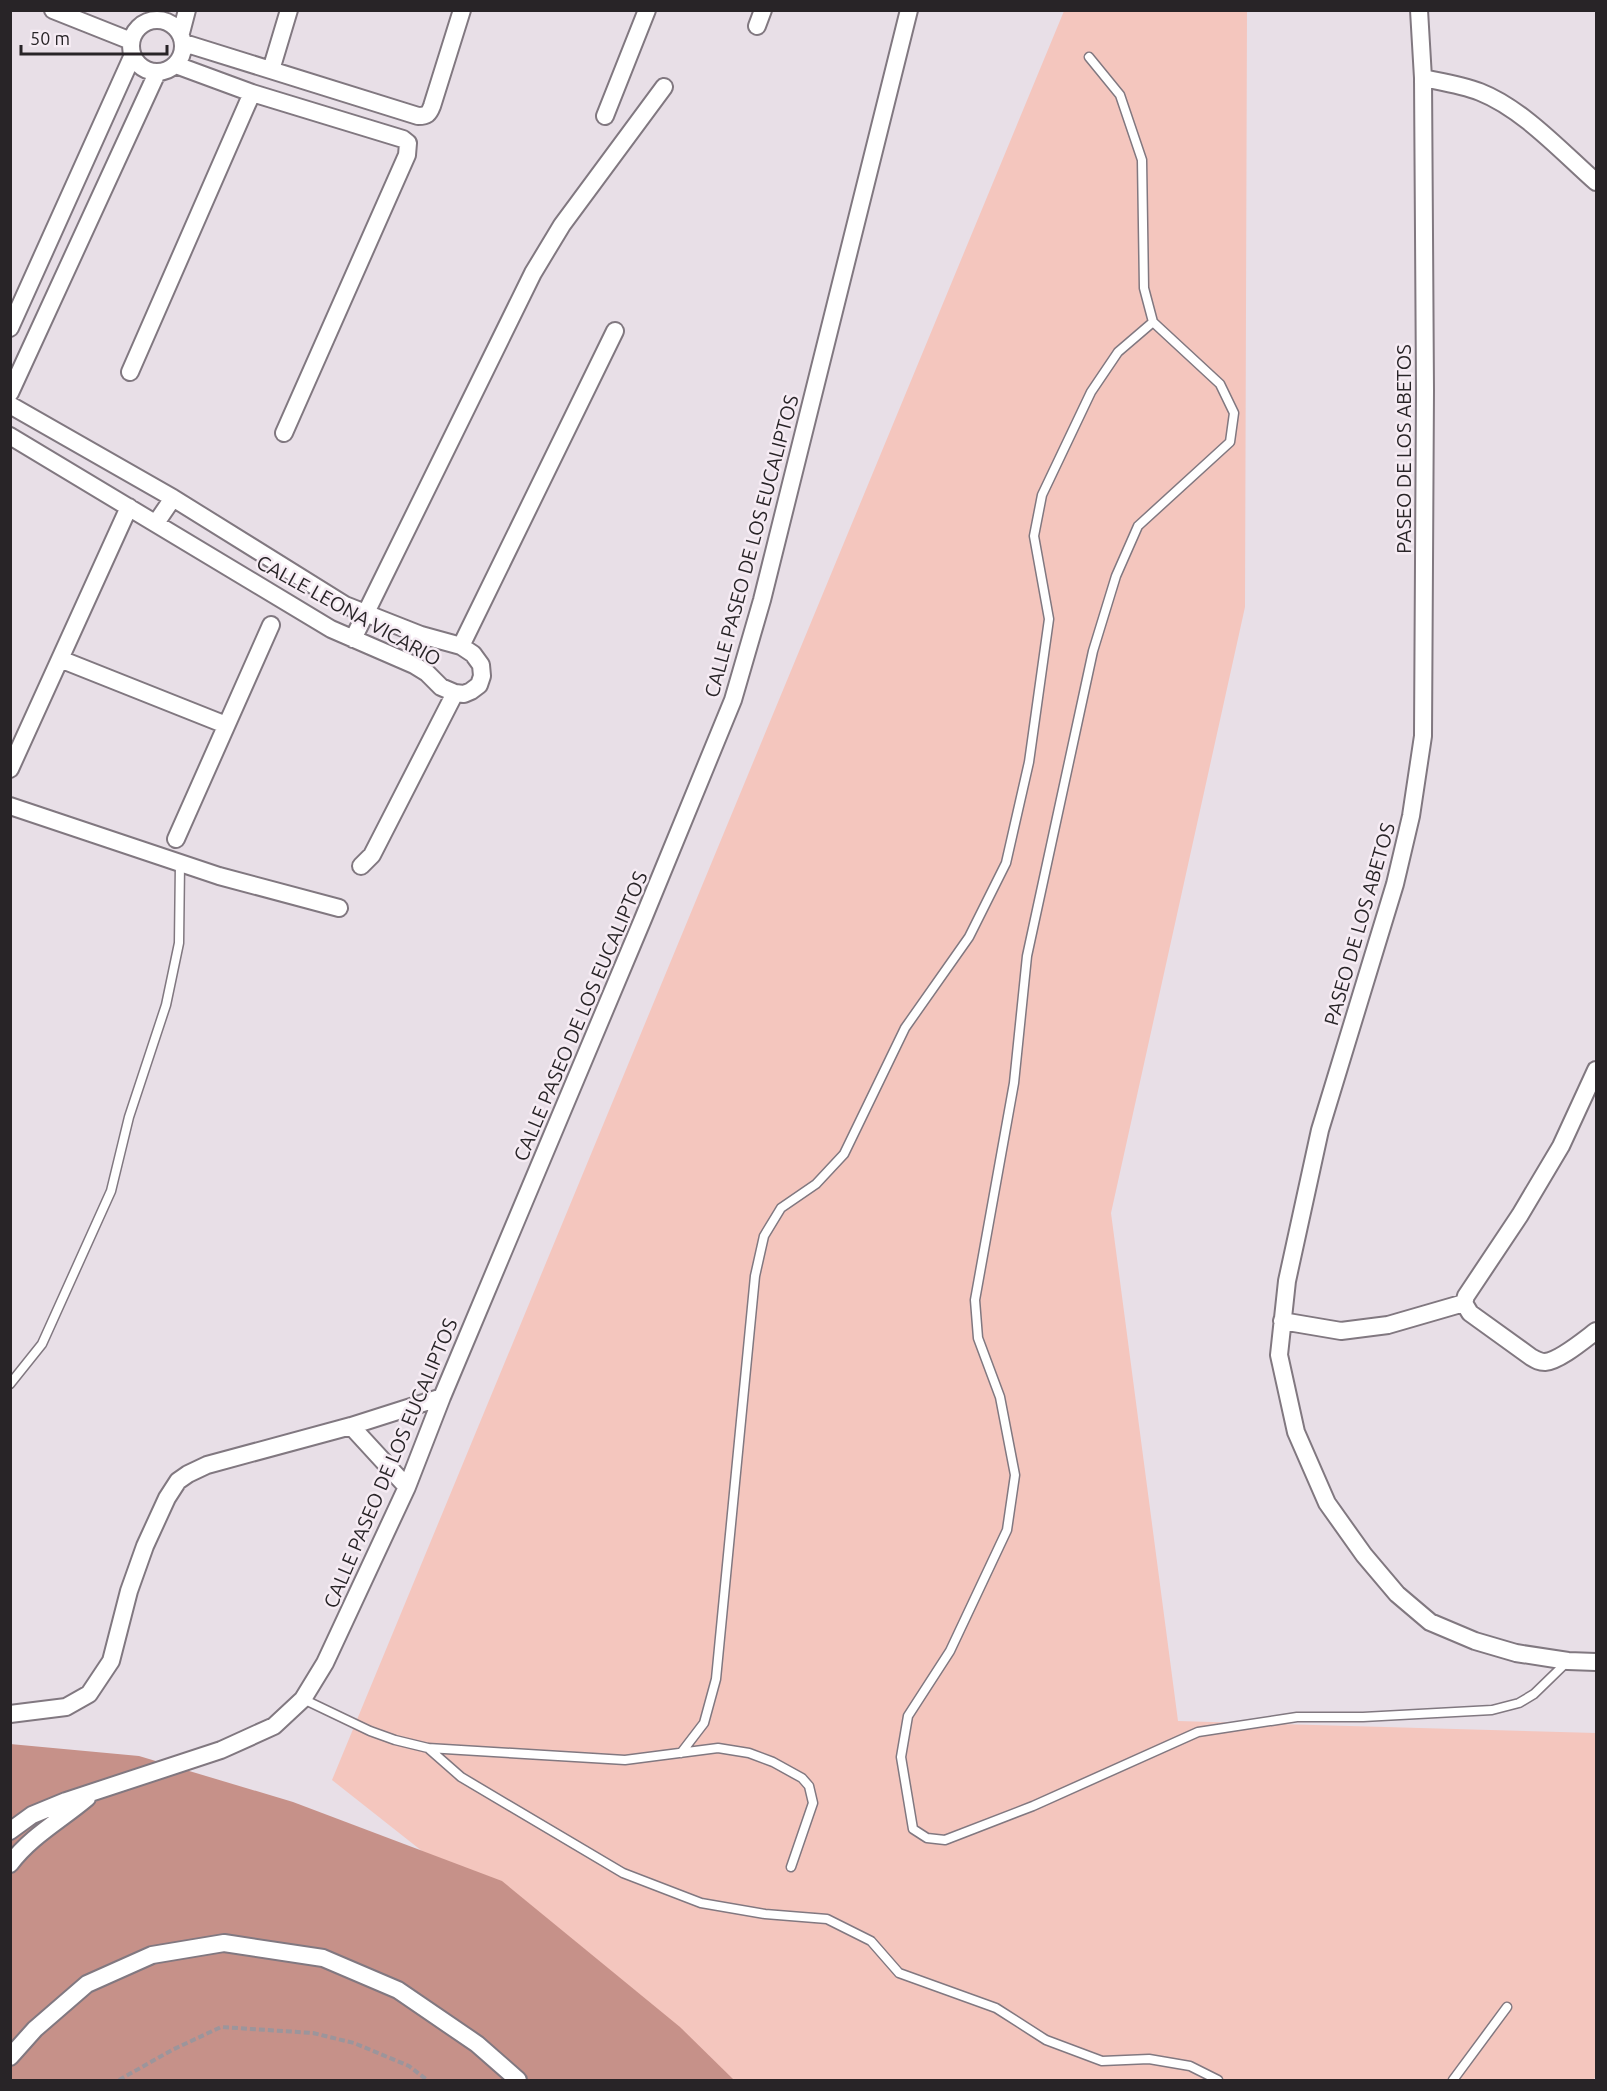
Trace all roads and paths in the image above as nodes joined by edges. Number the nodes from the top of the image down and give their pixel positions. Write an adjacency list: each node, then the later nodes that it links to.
1 (53, 10): 10 (street)
2 (188, 10): 9 (street)
3 (289, 10): 13 (street)
4 (462, 10): 13 (street)
5 (647, 10): 18 (street)
6 (909, 10): 49 (street, CALLE PASEO DE LOS EUCALIPTOS)
7 (1419, 10): 15 (street, PASEO DE LOS ABETOS)
8 (152, 15): 9 (street); 10 (street)
9 (182, 38): 12 (street); 13 (street)
10 (132, 49): 14 (street); 21 (street)
11 (1089, 57): 20 (lane)
12 (176, 65): 14 (street); 17 (street)
13 (271, 70)
14 (157, 73): 24 (street)
15 (1423, 78): 19 (street); 46 (street, PASEO DE LOS ABETOS)
16 (664, 87): 31 (street)
17 (252, 93): 23 (street); 26 (street)
18 (605, 116)
19 (1596, 182)
20 (1153, 322): 52 (lane); 57 (lane)
21 (10, 328)
22 (615, 331): 34 (street)
23 (130, 372)
24 (10, 393)
25 (10, 405): 28 (street, CALLE LEONA VICARIO)
26 (284, 433)
27 (10, 436): 29 (street, CALLE LEONA VICARIO)
28 (172, 498): 30 (street); 31 (street, CALLE LEONA VICARIO)
29 (129, 507): 30 (street, CALLE LEONA VICARIO); 35 (street)
30 (156, 523): 33 (street, CALLE LEONA VICARIO)
31 (366, 614): 33 (street); 34 (street, CALLE LEONA VICARIO)
32 (271, 625): 37 (street)
33 (353, 639): 36 (street, CALLE LEONA VICARIO)
34 (461, 646): 36 (street, CALLE LEONA VICARIO)
35 (60, 659): 37 (street); 38 (street)
36 (455, 693): 42 (street)
37 (226, 725): 40 (street)
38 (10, 770)
39 (10, 806): 41 (street)
40 (176, 839)
41 (180, 863): 43 (street); 48 (lane)
42 (361, 866)
43 (339, 908)
44 (1596, 1070): 45 (street)
45 (1464, 1304): 46 (street); 47 (street)
46 (1282, 1321): 52 (street, PASEO DE LOS ABETOS)
47 (1596, 1331)
48 (10, 1384)
49 (442, 1397): 50 (street); 51 (street, CALLE PASEO DE LOS EUCALIPTOS)
50 (351, 1426): 51 (street); 55 (street)
51 (407, 1486): 54 (street, CALLE PASEO DE LOS EUCALIPTOS)
52 (1568, 1661): 53 (street, PASEO DE LOS ABETOS)
53 (1596, 1662)
54 (303, 1699): 56 (lane); 58 (street, CALLE PASEO DE LOS EUCALIPTOS)
55 (10, 1714)
56 (428, 1748): 57 (lane); 67 (lane)
57 (681, 1753): 61 (lane)
58 (92, 1793): 59 (street, CALLE PASEO DE LOS EUCALIPTOS); 60 (street)
59 (10, 1831)
60 (10, 1863)
61 (791, 1867)
62 (1507, 2007): 68 (lane)
63 (10, 2057): 66 (street)
64 (119, 2080): 65 (path)
65 (427, 2080)
66 (518, 2080)
67 (1218, 2080)
68 (1453, 2080)

